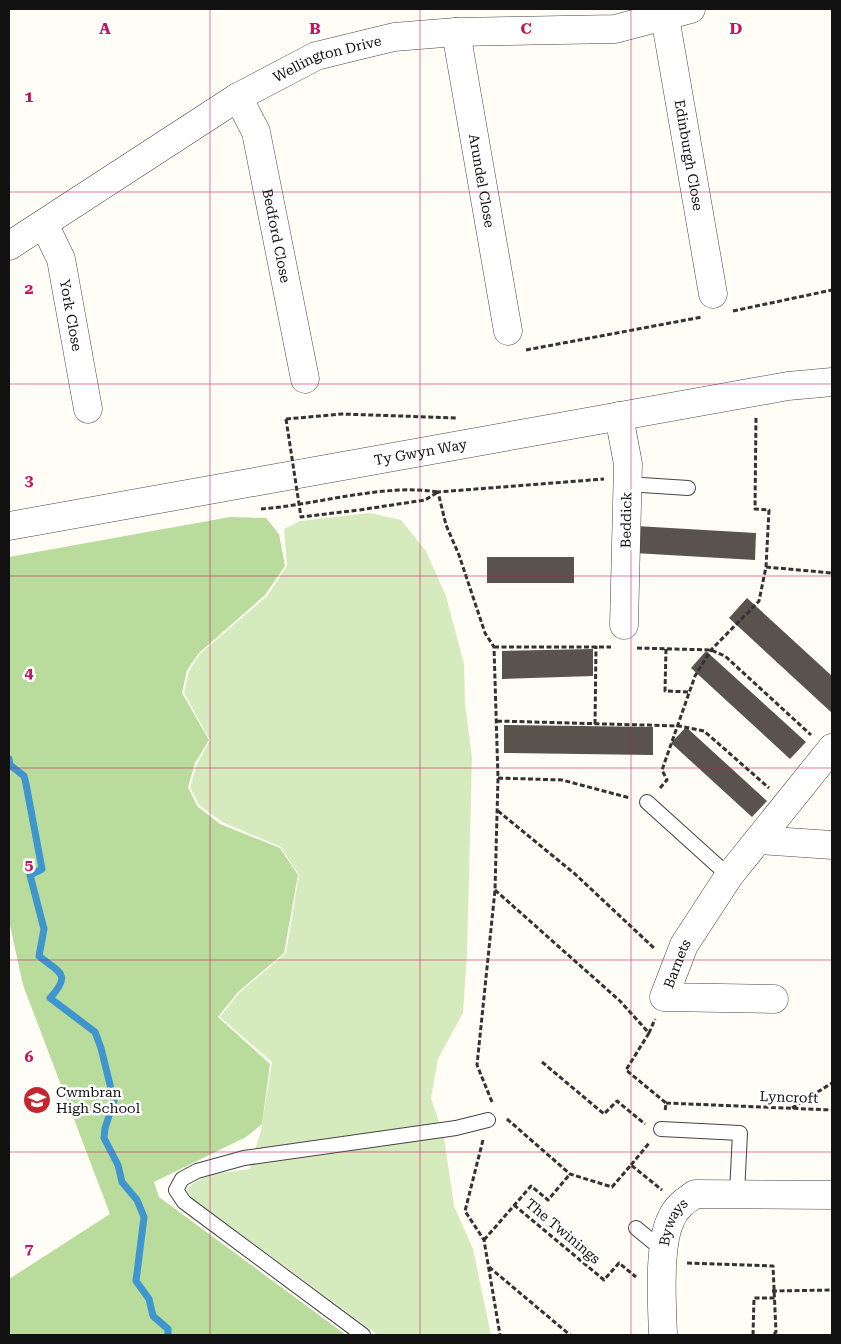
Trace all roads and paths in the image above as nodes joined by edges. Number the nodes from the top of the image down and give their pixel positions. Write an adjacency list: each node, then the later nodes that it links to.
1 (691, 9): 2 (street, Wellington Drive)
2 (664, 18): 3 (street, Wellington Drive); 9 (street, Edinburgh Close)
3 (541, 20): 4 (street, Wellington Drive)
4 (456, 32): 5 (street, Wellington Drive); 10 (street, Arundel Close)
5 (238, 97): 6 (street, Wellington Drive); 11 (street, Bedford Close)
6 (44, 224): 7 (street, Wellington Drive); 13 (street, York Close)
7 (9, 246)
8 (832, 290): 9 (path)
9 (717, 307): 10 (path)
10 (514, 341)
11 (305, 379)
12 (832, 382): 15 (street, Ty Gwyn Way)
13 (88, 409)
14 (755, 412): 22 (path)
15 (619, 416): 17 (street, Beddick); 21 (street, Ty Gwyn Way)
16 (461, 418): 19 (path, bridge)
17 (627, 484): 18 (lane); 19 (path); 24 (street, Beddick)
18 (688, 488)
19 (438, 492): 20 (path); 26 (path)
20 (257, 509)
21 (9, 526)
22 (766, 567): 23 (path); 28 (path)
23 (832, 573)
24 (624, 640): 25 (path); 27 (path)
25 (596, 646): 26 (path); 31 (path)
26 (494, 647): 30 (path)
27 (666, 649): 28 (path); 29 (path)
28 (711, 650): 29 (path); 33 (path)
29 (690, 692): 32 (path)
30 (497, 721): 31 (path); 34 (path)
31 (595, 724): 32 (path)
32 (679, 726): 35 (path); 36 (path)
33 (831, 750): 36 (street, Barnets)
34 (498, 778): 35 (path); 37 (path)
35 (647, 802): 40 (lane)
36 (787, 805): 38 (street, Barnets)
37 (498, 811): 41 (path); 42 (path)
38 (758, 840): 39 (street); 40 (street, Barnets)
39 (832, 845)
40 (729, 876): 42 (street, Barnets)
41 (495, 890): 45 (path); 49 (path)
42 (675, 968): 43 (street, Barnets)
43 (664, 997): 44 (street, Barnets); 45 (path)
44 (774, 999)
45 (649, 1034): 48 (path)
46 (542, 1062): 53 (path)
47 (832, 1083): 50 (path)
48 (666, 1103): 50 (path, Lyncroft); 53 (path)
49 (492, 1106): 52 (path); 55 (path)
50 (791, 1108): 51 (path, Lyncroft)
51 (832, 1110)
52 (488, 1120): 61 (path); 68 (lane)
53 (659, 1132): 54 (path); 56 (lane)
54 (631, 1165): 55 (path); 58 (path)
55 (570, 1174): 59 (path)
56 (737, 1193): 57 (street, Byways); 58 (street, Byways)
57 (832, 1195)
58 (681, 1204): 62 (street, Byways)
59 (514, 1205): 61 (path); 67 (path, The Twinings)
60 (636, 1228): 62 (lane)
61 (484, 1240): 63 (path)
62 (664, 1257): 65 (path); 67 (street, Byways)
63 (489, 1266): 69 (path); 70 (path)
64 (832, 1290): 65 (path)
65 (772, 1292): 66 (path)
66 (776, 1298): 72 (path); 73 (path)
67 (662, 1300): 71 (street, Byways)
68 (363, 1335)
69 (500, 1335)
70 (570, 1335)
71 (663, 1335)
72 (753, 1335)
73 (773, 1335)

